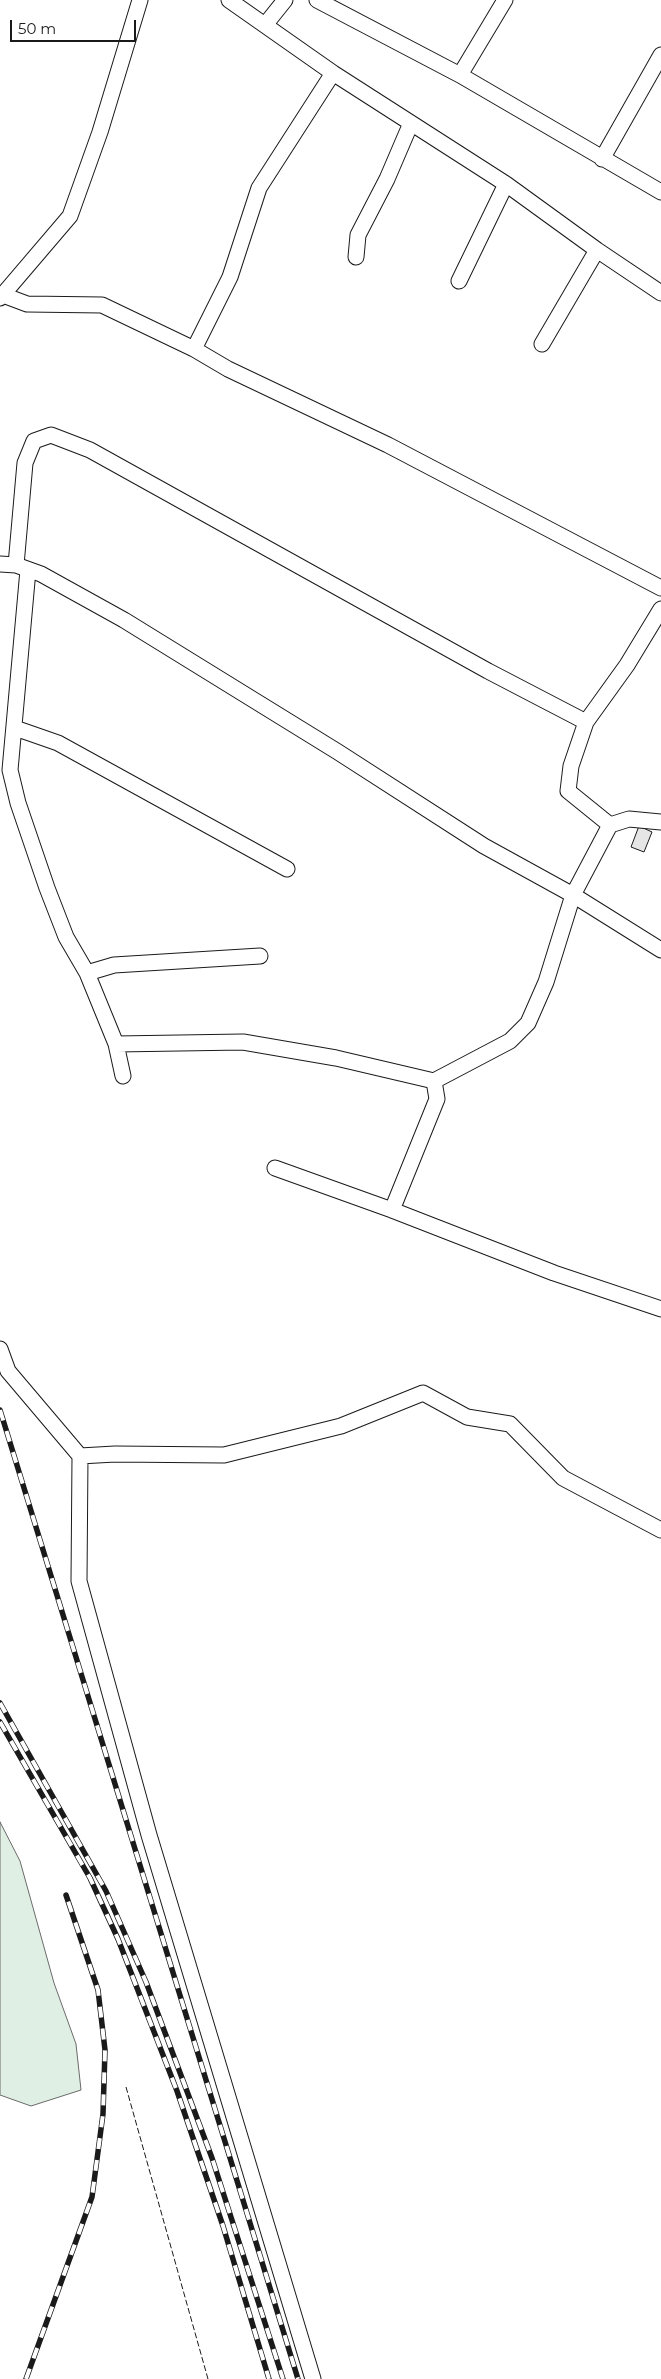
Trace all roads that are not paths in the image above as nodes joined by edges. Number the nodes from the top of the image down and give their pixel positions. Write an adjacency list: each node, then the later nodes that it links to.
1 (140, 0): 18 (street)
2 (229, 0): 6 (street)
3 (285, 0): 6 (street)
4 (505, 0): 9 (street)
5 (319, 1): 9 (street)
6 (265, 25): 8 (street)
7 (661, 55): 11 (street)
8 (333, 73): 10 (street); 20 (street)
9 (460, 76): 11 (street)
10 (411, 123): 12 (street); 15 (street)
11 (602, 159): 13 (street)
12 (506, 184): 14 (street); 16 (street)
13 (661, 192)
14 (597, 250): 17 (street); 19 (street)
15 (356, 257)
16 (459, 281)
17 (661, 293)
18 (1, 296): 20 (street)
19 (542, 344)
20 (194, 349): 23 (street)
21 (0, 564): 22 (street)
22 (22, 567): 25 (street); 26 (street); 30 (street)
23 (661, 588)
24 (661, 609): 25 (street)
25 (586, 722): 28 (street)
26 (14, 728): 29 (street); 33 (street)
27 (661, 822): 28 (street)
28 (610, 826): 30 (street)
29 (287, 869)
30 (572, 895): 31 (street); 36 (street)
31 (661, 950)
32 (260, 956): 33 (street)
33 (87, 973): 34 (street)
34 (116, 1044): 35 (street); 36 (street)
35 (123, 1076)
36 (434, 1081): 38 (street)
37 (275, 1168): 38 (street)
38 (392, 1210): 39 (street)
39 (661, 1309)
40 (0, 1350): 41 (street)
41 (80, 1456): 42 (street); 43 (street)
42 (661, 1530)
43 (313, 2379)

